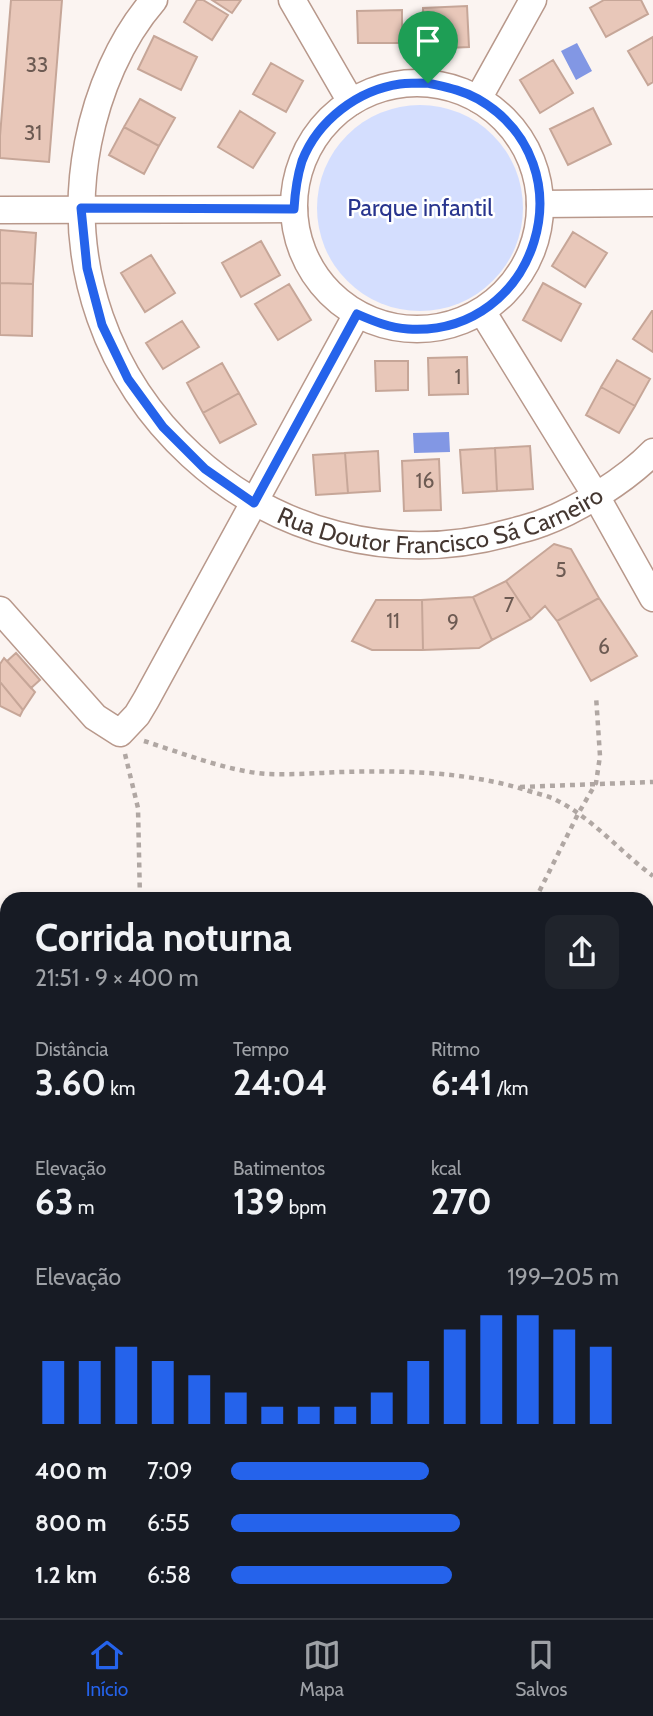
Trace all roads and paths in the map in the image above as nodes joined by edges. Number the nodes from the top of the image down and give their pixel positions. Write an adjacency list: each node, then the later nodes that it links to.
1 (154, 0): 8 (street, Rua Doutor Francisco Sá Carneiro)
2 (292, 0): 5 (street)
3 (533, 0): 4 (street)
4 (478, 99): 5 (street); 7 (street)
5 (351, 102): 9 (street)
6 (653, 203): 7 (street)
7 (540, 204): 11 (street)
8 (81, 208): 9 (street); 10 (street); 15 (street, Rua Doutor Francisco Sá Carneiro)
9 (294, 209): 12 (street)
10 (0, 210)
11 (482, 311): 12 (street); 14 (street)
12 (357, 314): 15 (street)
13 (653, 452): 14 (street, Rua Doutor Francisco Sá Carneiro)
14 (596, 496): 15 (street, Rua Doutor Francisco Sá Carneiro); 16 (street)
15 (254, 503): 19 (street)
16 (653, 598)
17 (1, 613): 19 (street)
18 (597, 696): 21 (path)
19 (120, 733): 22 (path); 25 (path)
20 (653, 782): 21 (path)
21 (596, 783): 22 (path); 23 (path)
22 (515, 787): 23 (path)
23 (578, 814): 24 (path); 26 (path)
24 (653, 876)
25 (140, 892)
26 (539, 892)

